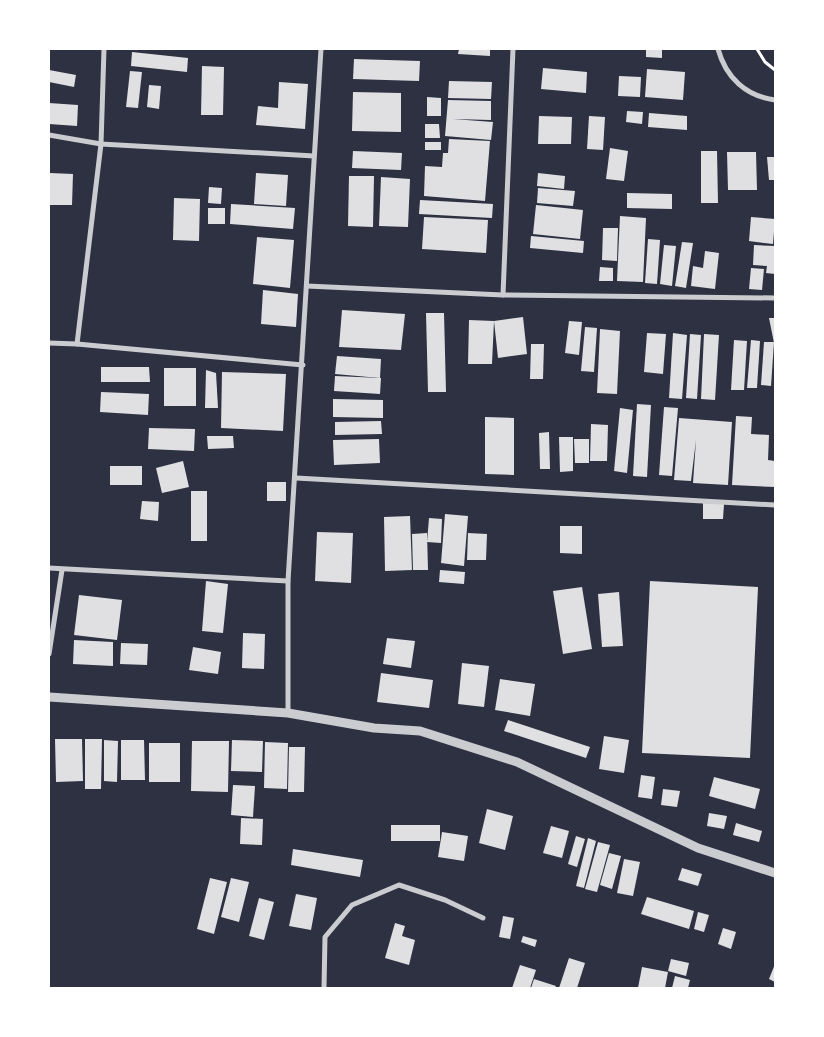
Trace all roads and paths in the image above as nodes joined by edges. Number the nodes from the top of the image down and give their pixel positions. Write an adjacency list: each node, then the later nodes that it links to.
1 (104, 49): 9 (street)
2 (321, 49): 10 (street)
3 (513, 49): 12 (street)
4 (718, 49): 7 (street)
5 (757, 49): 6 (path)
6 (775, 70)
7 (775, 100)
8 (49, 135): 9 (street)
9 (101, 144): 10 (street); 15 (street)
10 (314, 156): 11 (street)
11 (307, 286): 12 (street); 16 (street)
12 (503, 295): 13 (street)
13 (775, 298)
14 (49, 343): 15 (street)
15 (77, 344): 16 (street)
16 (303, 365): 17 (street)
17 (296, 478): 18 (street); 21 (street)
18 (775, 505)
19 (49, 568): 20 (street)
20 (62, 570): 21 (street); 22 (street)
21 (288, 581): 24 (street)
22 (49, 654)
23 (49, 697): 24 (street)
24 (288, 713): 25 (street)
25 (775, 873)
26 (483, 918): 27 (street)
27 (324, 988)

